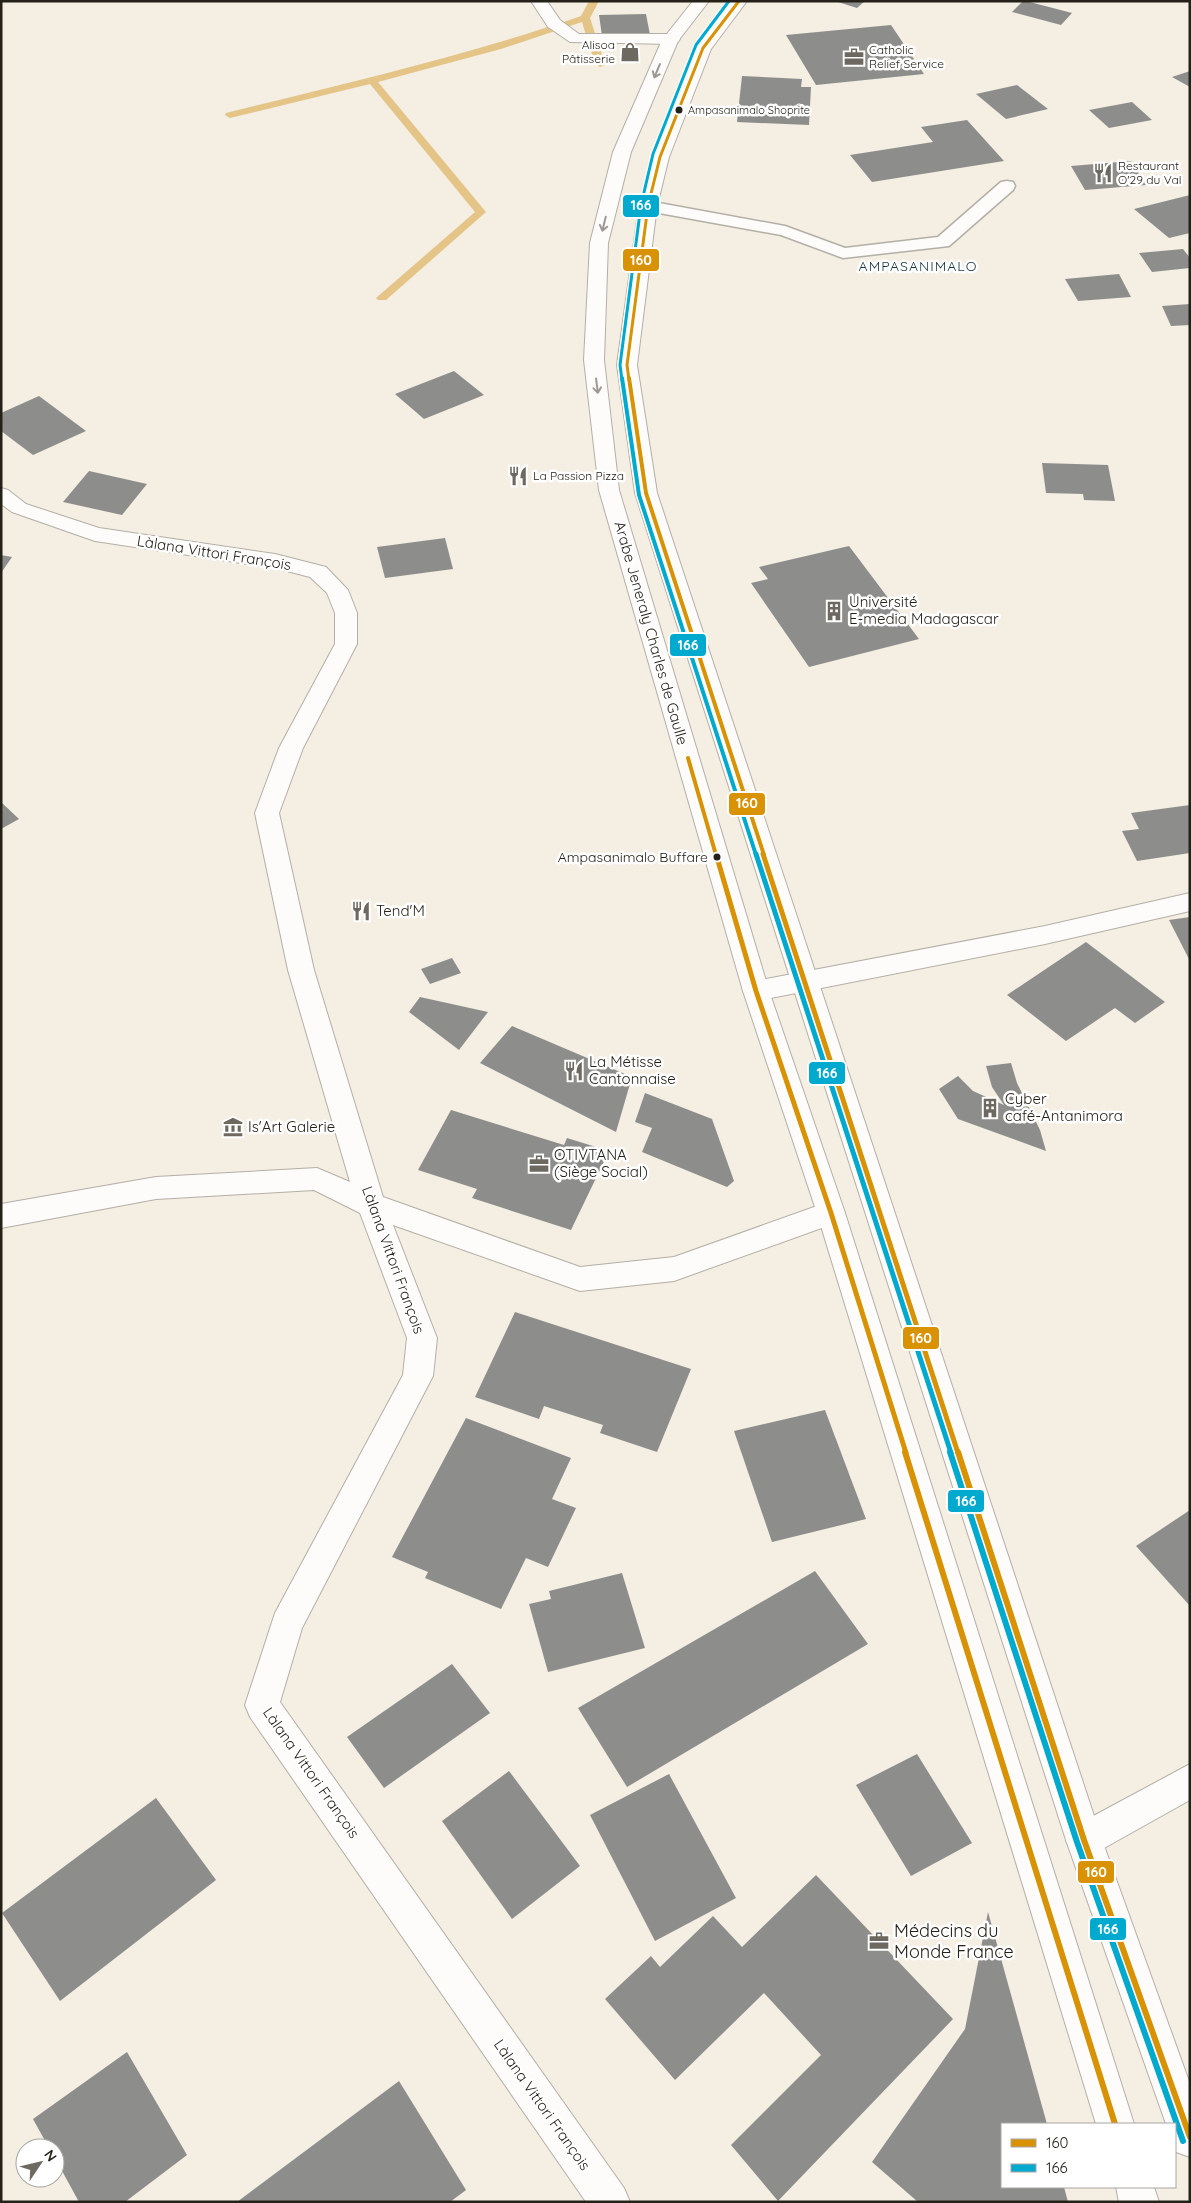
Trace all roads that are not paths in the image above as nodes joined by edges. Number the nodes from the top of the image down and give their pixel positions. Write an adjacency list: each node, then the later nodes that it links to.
1 (539, 1): 4 (street)
2 (701, 1): 4 (street, Arabe Jeneraly Charles de Gaulle)
3 (739, 1): 6 (street)
4 (672, 40): 10 (street, Arabe Jeneraly Charles de Gaulle, one-way to 10)
5 (1007, 186): 6 (lane)
6 (648, 206): 9 (street)
7 (1, 494): 11 (street, Làlana Vittori François)
8 (1190, 902): 9 (street)
9 (805, 982): 10 (street); 15 (street)
10 (756, 992): 12 (street, Arabe Jeneraly Charles de Gaulle)
11 (371, 1205): 12 (street); 13 (street); 19 (street, Làlana Vittori François)
12 (831, 1213): 16 (street, Arabe Jeneraly Charles de Gaulle)
13 (1, 1216)
14 (1190, 1781): 15 (street)
15 (1084, 1840): 17 (street)
16 (1115, 2123)
17 (1190, 2138)
18 (1135, 2188): 20 (street)
19 (610, 2202)
20 (1139, 2202)

